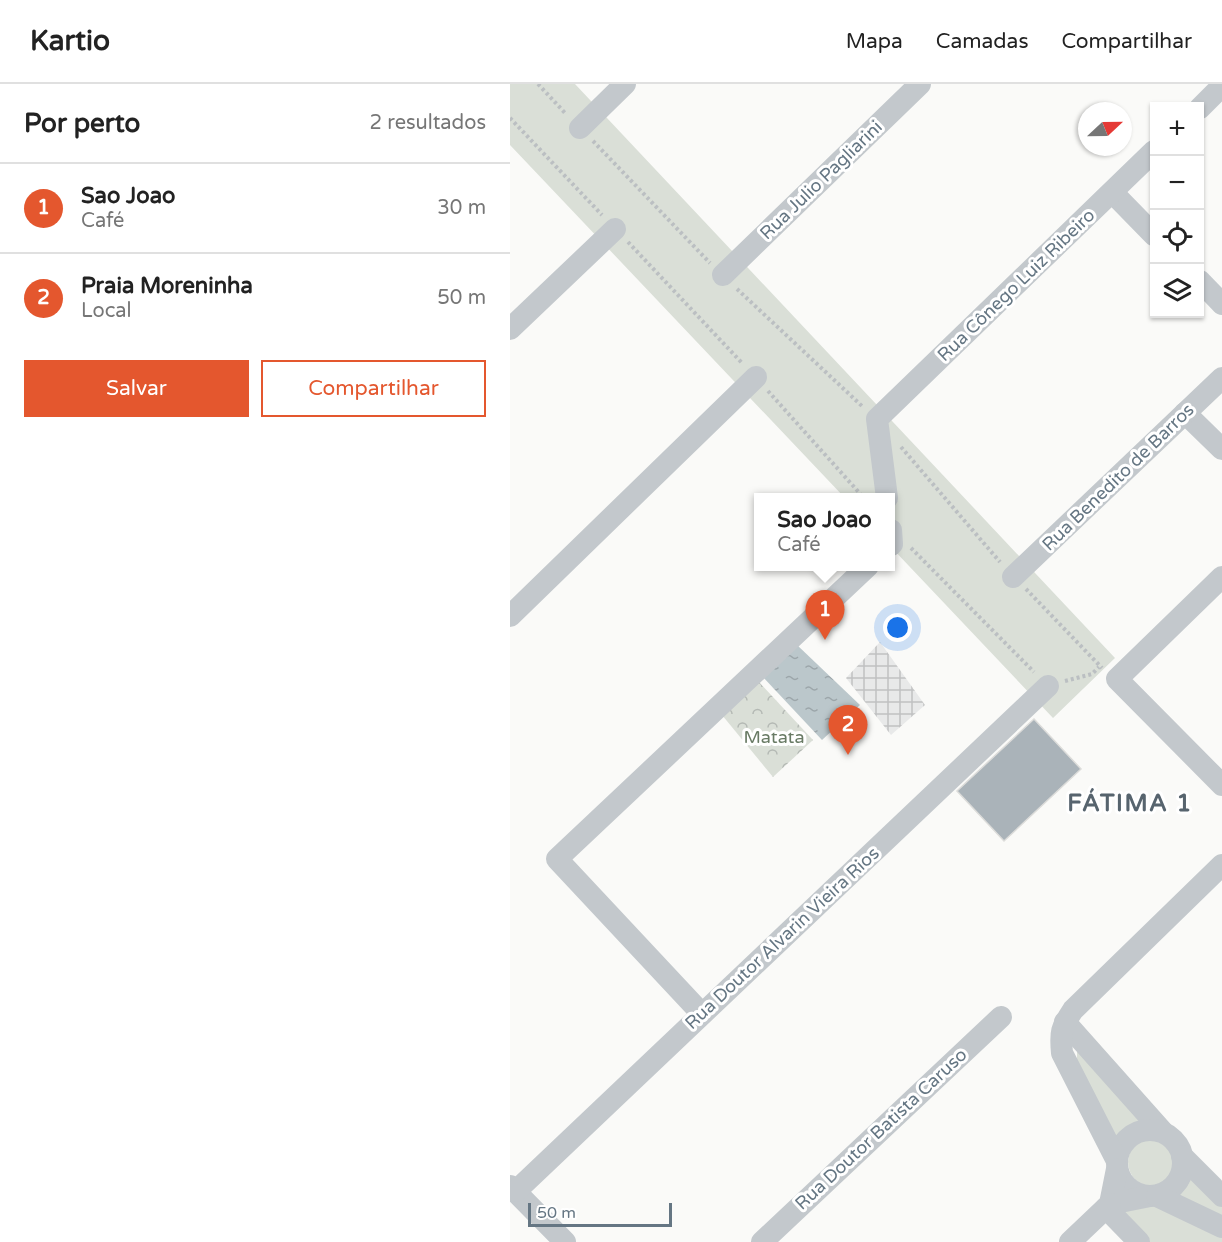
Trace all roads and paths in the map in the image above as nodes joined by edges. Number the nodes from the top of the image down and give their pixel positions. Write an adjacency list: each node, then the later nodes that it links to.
1 (538, 84): 7 (path)
2 (625, 84): 7 (street)
3 (920, 84): 12 (street, Rua Julio Pagliarini)
4 (1222, 86): 5 (street)
5 (1204, 104)
6 (510, 117): 10 (path)
7 (580, 128): 12 (path)
8 (1150, 156): 9 (street, Rua Cônego Luiz Ribeiro)
9 (1112, 192): 11 (street); 19 (street, Rua Cônego Luiz Ribeiro)
10 (615, 229): 15 (street); 16 (path)
11 (1150, 230)
12 (723, 275): 19 (path)
13 (1204, 285): 14 (street)
14 (1222, 304)
15 (510, 329)
16 (756, 377): 22 (path); 28 (street)
17 (1222, 378): 18 (street, Rua Benedito de Barros)
18 (1185, 413): 21 (street); 26 (street, Rua Benedito de Barros)
19 (877, 419): 23 (street)
20 (899, 446): 26 (path)
21 (1222, 449)
22 (860, 493)
23 (886, 493)
24 (896, 540): 30 (path)
25 (864, 571): 33 (street)
26 (1014, 577): 29 (path)
27 (1222, 577): 29 (street)
28 (510, 616)
29 (1109, 673): 30 (path); 31 (street)
30 (1048, 686): 33 (street, Rua Doutor Alvarin Vieira Rios)
31 (1222, 786)
32 (1222, 865): 35 (street)
33 (702, 1014): 39 (street, Rua Doutor Alvarin Vieira Rios)
34 (1001, 1017): 45 (street, Rua Doutor Batista Caruso)
35 (1065, 1022): 36 (street); 38 (street)
36 (1163, 1132): 37 (street); 38 (street)
37 (1182, 1156): 40 (street); 41 (street)
38 (1117, 1165): 40 (street); 42 (street)
39 (513, 1188): 44 (street)
40 (1153, 1196): 42 (street); 43 (street)
41 (1222, 1196)
42 (1108, 1206): 46 (street); 47 (street)
43 (1222, 1227)
44 (566, 1242)
45 (762, 1242)
46 (1070, 1242)
47 (1139, 1242)

